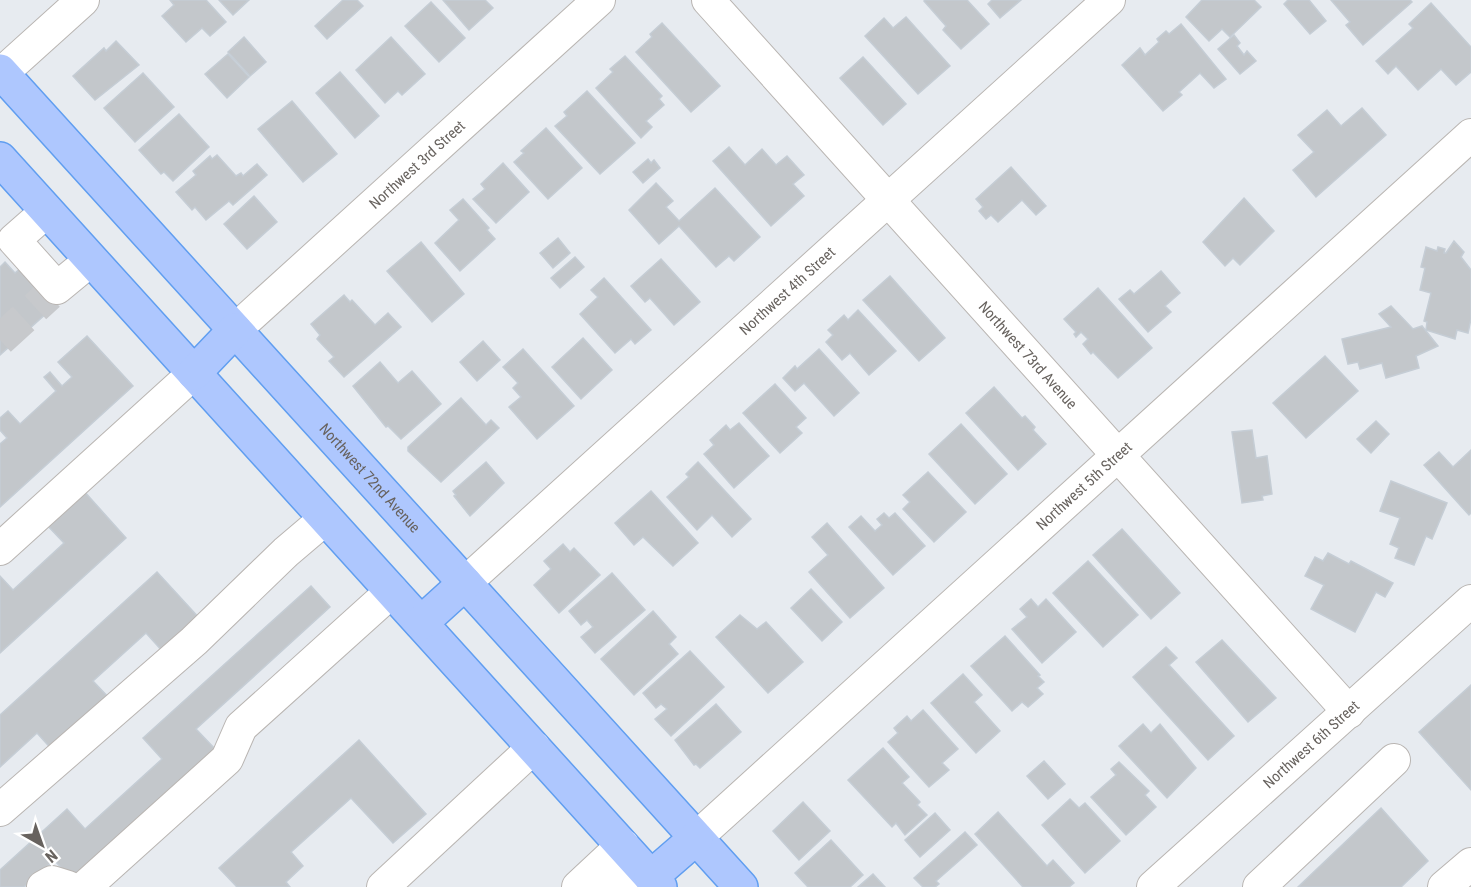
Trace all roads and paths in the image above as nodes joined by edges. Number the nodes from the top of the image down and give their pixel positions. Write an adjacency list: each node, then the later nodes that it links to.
1 (82, 0): 5 (street)
2 (599, 0): 12 (street, Northwest 3rd Street)
3 (708, 0): 8 (street, Northwest 73rd Avenue)
4 (1109, 0): 8 (street, Northwest 4th Street)
5 (1, 73): 12 (main road, Northwest 72nd Avenue)
6 (1471, 135): 14 (street, Northwest 5th Street)
7 (5, 174): 9 (main road)
8 (888, 201): 14 (street, Northwest 73rd Avenue); 17 (street, Northwest 4th Street)
9 (47, 211): 10 (street); 11 (main road)
10 (7, 247): 11 (street)
11 (91, 260): 13 (main road)
12 (235, 330): 13 (main road); 17 (main road, Northwest 72nd Avenue)
13 (194, 373): 15 (main road); 16 (street)
14 (1119, 455): 21 (street, Northwest 73rd Avenue); 25 (street, Northwest 5th Street)
15 (326, 518): 18 (main road); 24 (street)
16 (0, 549)
17 (465, 583): 20 (main road); 25 (main road, Northwest 72nd Avenue)
18 (392, 591): 20 (main road); 30 (street)
19 (1471, 602): 21 (street, Northwest 6th Street)
20 (421, 623): 22 (main road)
21 (1349, 712): 34 (street, Northwest 6th Street)
22 (534, 747): 27 (main road); 31 (street)
23 (1394, 760): 35 (street)
24 (0, 810)
25 (696, 838): 27 (main road); 33 (main road, Northwest 72nd Avenue)
26 (1471, 864): 36 (street)
27 (639, 873): 32 (street)
28 (43, 887): 29 (street)
29 (68, 887)
30 (85, 887)
31 (383, 887)
32 (578, 887)
33 (741, 887)
34 (1153, 887)
35 (1258, 887)
36 (1444, 887)

